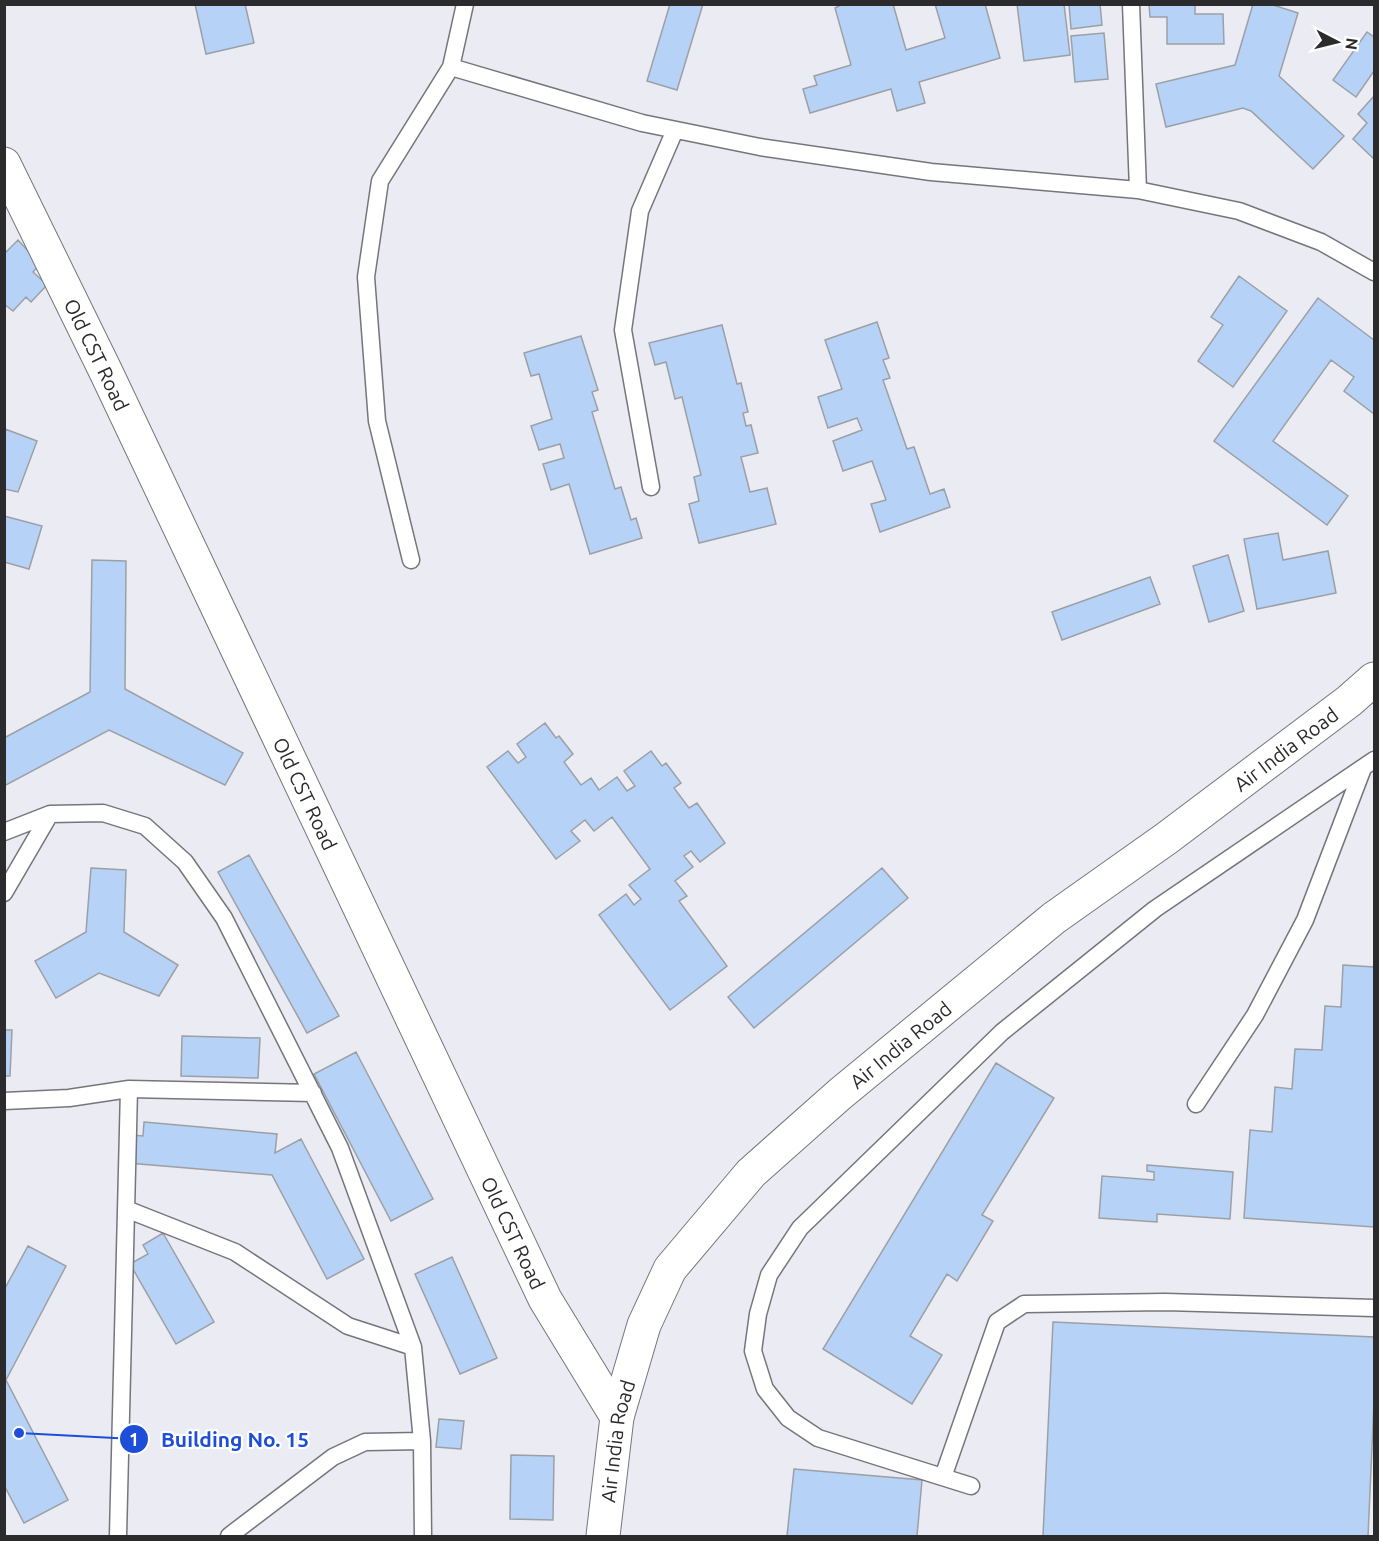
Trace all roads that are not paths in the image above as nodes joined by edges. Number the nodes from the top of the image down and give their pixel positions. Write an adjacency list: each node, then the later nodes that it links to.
1 (465, 4): 3 (lane)
2 (1131, 4): 6 (lane)
3 (451, 67): 4 (lane); 9 (lane)
4 (675, 130): 6 (lane); 8 (lane)
5 (4, 164): 22 (street, Old CST Road)
6 (1138, 190): 7 (lane)
7 (1374, 272)
8 (651, 487)
9 (411, 560)
10 (1374, 679): 22 (street, Air India Road)
11 (1369, 764): 18 (lane); 24 (lane)
12 (50, 814): 13 (lane); 14 (lane); 16 (lane)
13 (4, 832)
14 (4, 893)
15 (129, 1089): 16 (lane); 17 (lane); 19 (lane)
16 (313, 1093): 21 (lane)
17 (4, 1101)
18 (1196, 1104)
19 (126, 1209): 21 (lane); 26 (lane)
20 (1374, 1308): 24 (lane)
21 (413, 1347): 23 (lane)
22 (617, 1417): 29 (street, Air India Road)
23 (422, 1441): 27 (lane); 28 (lane)
24 (943, 1477): 25 (lane)
25 (971, 1485)
26 (118, 1536)
27 (229, 1536)
28 (423, 1536)
29 (603, 1536)

